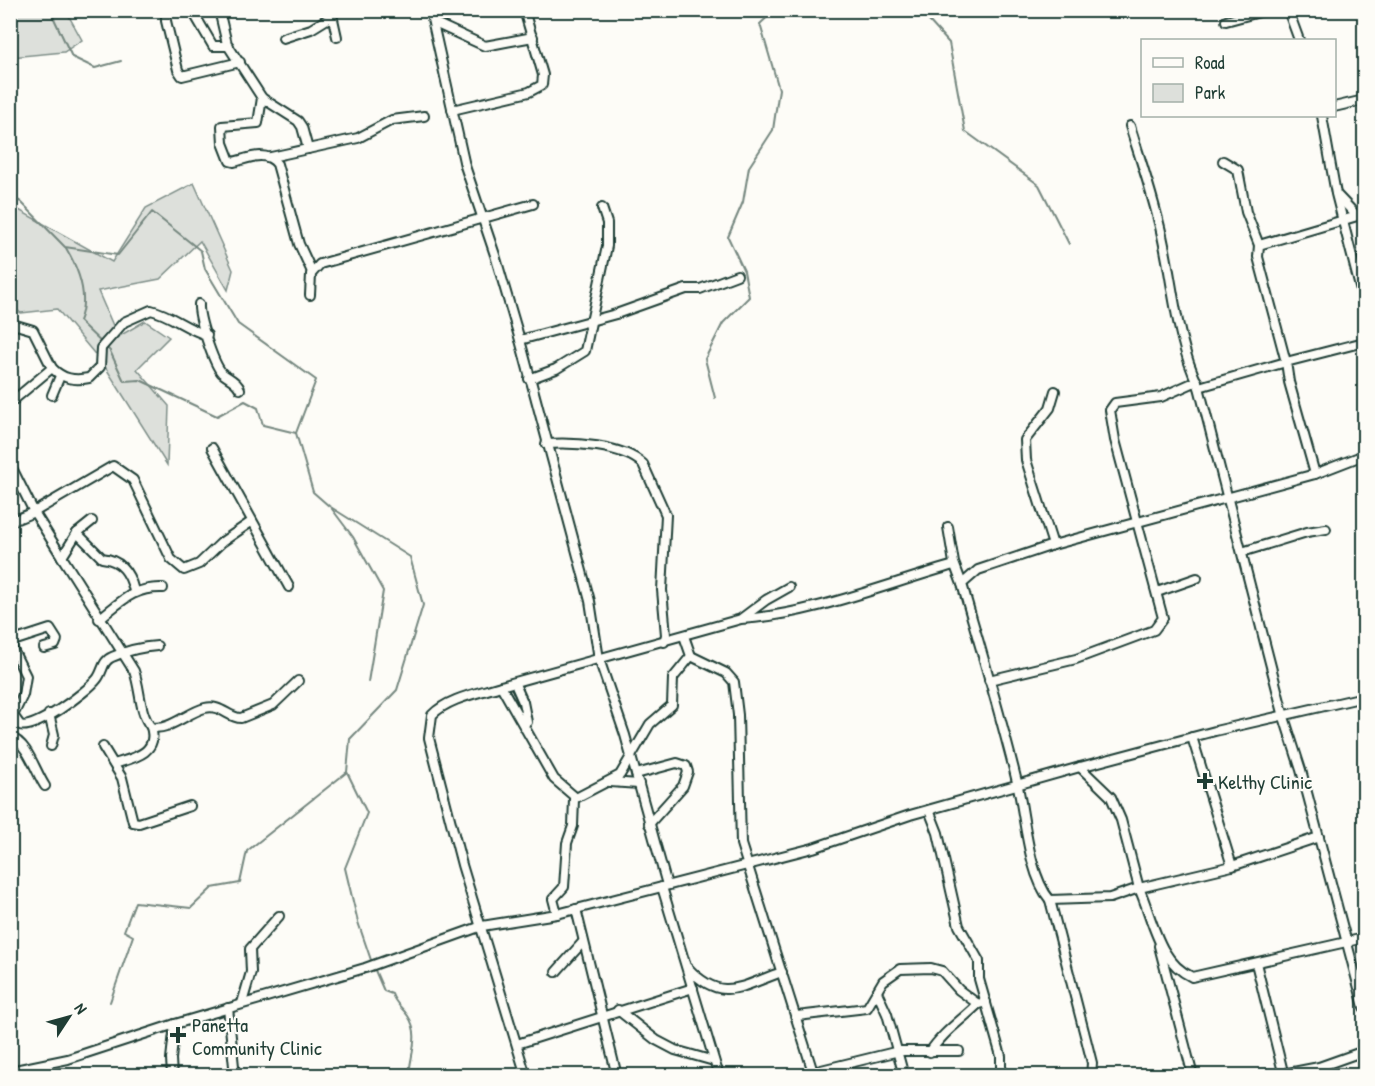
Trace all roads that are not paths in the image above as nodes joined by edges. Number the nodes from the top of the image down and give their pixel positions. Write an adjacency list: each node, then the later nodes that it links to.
1 (166, 10): 16 (street)
2 (192, 10): 15 (street)
3 (219, 10): 15 (street)
4 (430, 10): 10 (street)
5 (524, 10): 11 (street)
6 (1267, 10): 9 (street)
7 (1288, 10): 14 (street)
8 (331, 13): 12 (street); 13 (street)
9 (1226, 21)
10 (435, 23): 11 (street); 20 (street)
11 (533, 36): 20 (street)
12 (337, 37)
13 (284, 38)
14 (1299, 39)
15 (229, 46): 16 (street)
16 (240, 62): 17 (street)
17 (262, 98): 24 (street); 25 (street)
18 (1365, 100): 19 (street)
19 (1336, 107)
20 (452, 110): 31 (street)
21 (424, 116): 24 (street)
22 (1322, 117): 27 (street)
23 (1130, 126): 48 (street)
24 (308, 148): 25 (street)
25 (271, 157): 34 (street)
26 (1223, 161): 33 (street)
27 (1336, 194): 30 (street); 32 (street)
28 (533, 204): 31 (street)
29 (602, 208): 39 (street)
30 (1361, 215): 32 (street)
31 (481, 218): 34 (street); 42 (street)
32 (1343, 220): 33 (street); 37 (street)
33 (1259, 245): 44 (street)
34 (312, 272): 36 (street)
35 (737, 275): 39 (street)
36 (310, 296)
37 (1365, 303)
38 (199, 304): 41 (street)
39 (592, 319): 42 (street); 47 (street)
40 (16, 325): 45 (street)
41 (207, 335): 46 (street); 49 (street)
42 (520, 340): 47 (street)
43 (1365, 342): 44 (street)
44 (1286, 362): 48 (street); 57 (street)
45 (52, 368): 46 (street); 52 (street)
46 (60, 376): 51 (street)
47 (529, 379): 53 (street)
48 (1198, 384): 58 (street); 63 (street)
49 (240, 389)
50 (1055, 391): 67 (street)
51 (52, 395)
52 (10, 404)
53 (546, 444): 81 (street); 87 (street)
54 (212, 448): 62 (street)
55 (1365, 455): 57 (street)
56 (10, 464): 59 (street)
57 (1315, 474): 58 (street)
58 (1228, 498): 63 (street); 68 (street)
59 (34, 512): 61 (street); 62 (street); 69 (street)
60 (92, 521): 66 (street)
61 (10, 522)
62 (251, 522): 75 (street)
63 (1139, 522): 67 (street); 77 (street)
64 (948, 527): 70 (street)
65 (1326, 529): 68 (street)
66 (77, 533): 69 (street); 76 (street)
67 (1053, 545): 72 (street)
68 (1242, 552): 95 (street)
69 (62, 557): 78 (street)
70 (954, 565): 72 (street); 79 (street)
71 (1197, 578): 77 (street)
72 (962, 584): 88 (street)
73 (789, 587): 79 (street)
74 (163, 588): 76 (street)
75 (289, 588)
76 (134, 591): 78 (street)
77 (1157, 592): 88 (street)
78 (99, 619): 85 (street)
79 (741, 619): 80 (street)
80 (684, 636): 81 (street); 86 (street)
81 (664, 642): 87 (street)
82 (10, 643): 84 (street); 94 (street)
83 (157, 645): 85 (street)
84 (44, 648)
85 (122, 655): 93 (street); 96 (street)
86 (691, 656): 102 (street); 115 (street)
87 (599, 659): 90 (street); 102 (street)
88 (989, 680): 108 (street)
89 (298, 681): 96 (street)
90 (515, 684): 91 (street); 97 (street)
91 (501, 686): 97 (street); 123 (street)
92 (1365, 697): 95 (street)
93 (50, 714): 94 (street); 100 (street)
94 (11, 716)
95 (1284, 717): 99 (street); 114 (street)
96 (151, 727): 103 (street)
97 (530, 732): 110 (street)
98 (10, 737): 109 (street)
99 (1192, 737): 104 (street); 116 (street)
100 (51, 746)
101 (103, 747): 103 (street)
102 (630, 755): 105 (street); 106 (street)
103 (114, 764): 111 (street)
104 (1080, 767): 108 (street); 118 (street)
105 (636, 774): 107 (street); 113 (street)
106 (606, 782): 107 (street); 110 (street)
107 (639, 784): 113 (street)
108 (1017, 785): 112 (street); 119 (street)
109 (45, 786)
110 (575, 797): 121 (street)
111 (190, 806)
112 (929, 810): 115 (street); 135 (street)
113 (649, 824): 117 (street)
114 (1319, 837): 116 (street); 127 (street)
115 (747, 864): 117 (street); 131 (street)
116 (1232, 866): 118 (street)
117 (664, 886): 120 (street); 129 (street)
118 (1140, 888): 119 (street); 126 (street)
119 (1050, 900): 159 (street)
120 (576, 909): 121 (street); 125 (street)
121 (557, 914): 123 (street)
122 (279, 916): 134 (street)
123 (482, 926): 134 (street); 142 (street)
124 (1365, 938): 127 (street)
125 (583, 942): 130 (street); 140 (street)
126 (1158, 942): 128 (street); 160 (street)
127 (1347, 943): 128 (street); 136 (street)
128 (1256, 963): 150 (street)
129 (687, 967): 131 (street); 132 (street)
130 (556, 972)
131 (782, 972): 139 (street)
132 (693, 988): 138 (street); 147 (street)
133 (877, 992): 135 (street); 139 (street); 143 (street)
134 (242, 1003): 137 (street)
135 (982, 1003): 146 (street); 158 (street)
136 (1365, 1007)
137 (228, 1008): 141 (street); 152 (street)
138 (618, 1010): 140 (street); 147 (street)
139 (797, 1016): 149 (street)
140 (601, 1018): 142 (street); 154 (street)
141 (175, 1024): 148 (street); 151 (street)
142 (517, 1044): 153 (street)
143 (899, 1051): 146 (street); 149 (street); 157 (street)
144 (959, 1051): 146 (street)
145 (1365, 1051): 150 (street)
146 (930, 1052)
147 (714, 1061): 155 (street)
148 (10, 1071)
149 (813, 1074): 156 (street)
150 (1283, 1075)
151 (172, 1076)
152 (235, 1076)
153 (526, 1076)
154 (617, 1076)
155 (719, 1076)
156 (801, 1076)
157 (904, 1076)
158 (1001, 1076)
159 (1091, 1076)
160 (1193, 1076)

